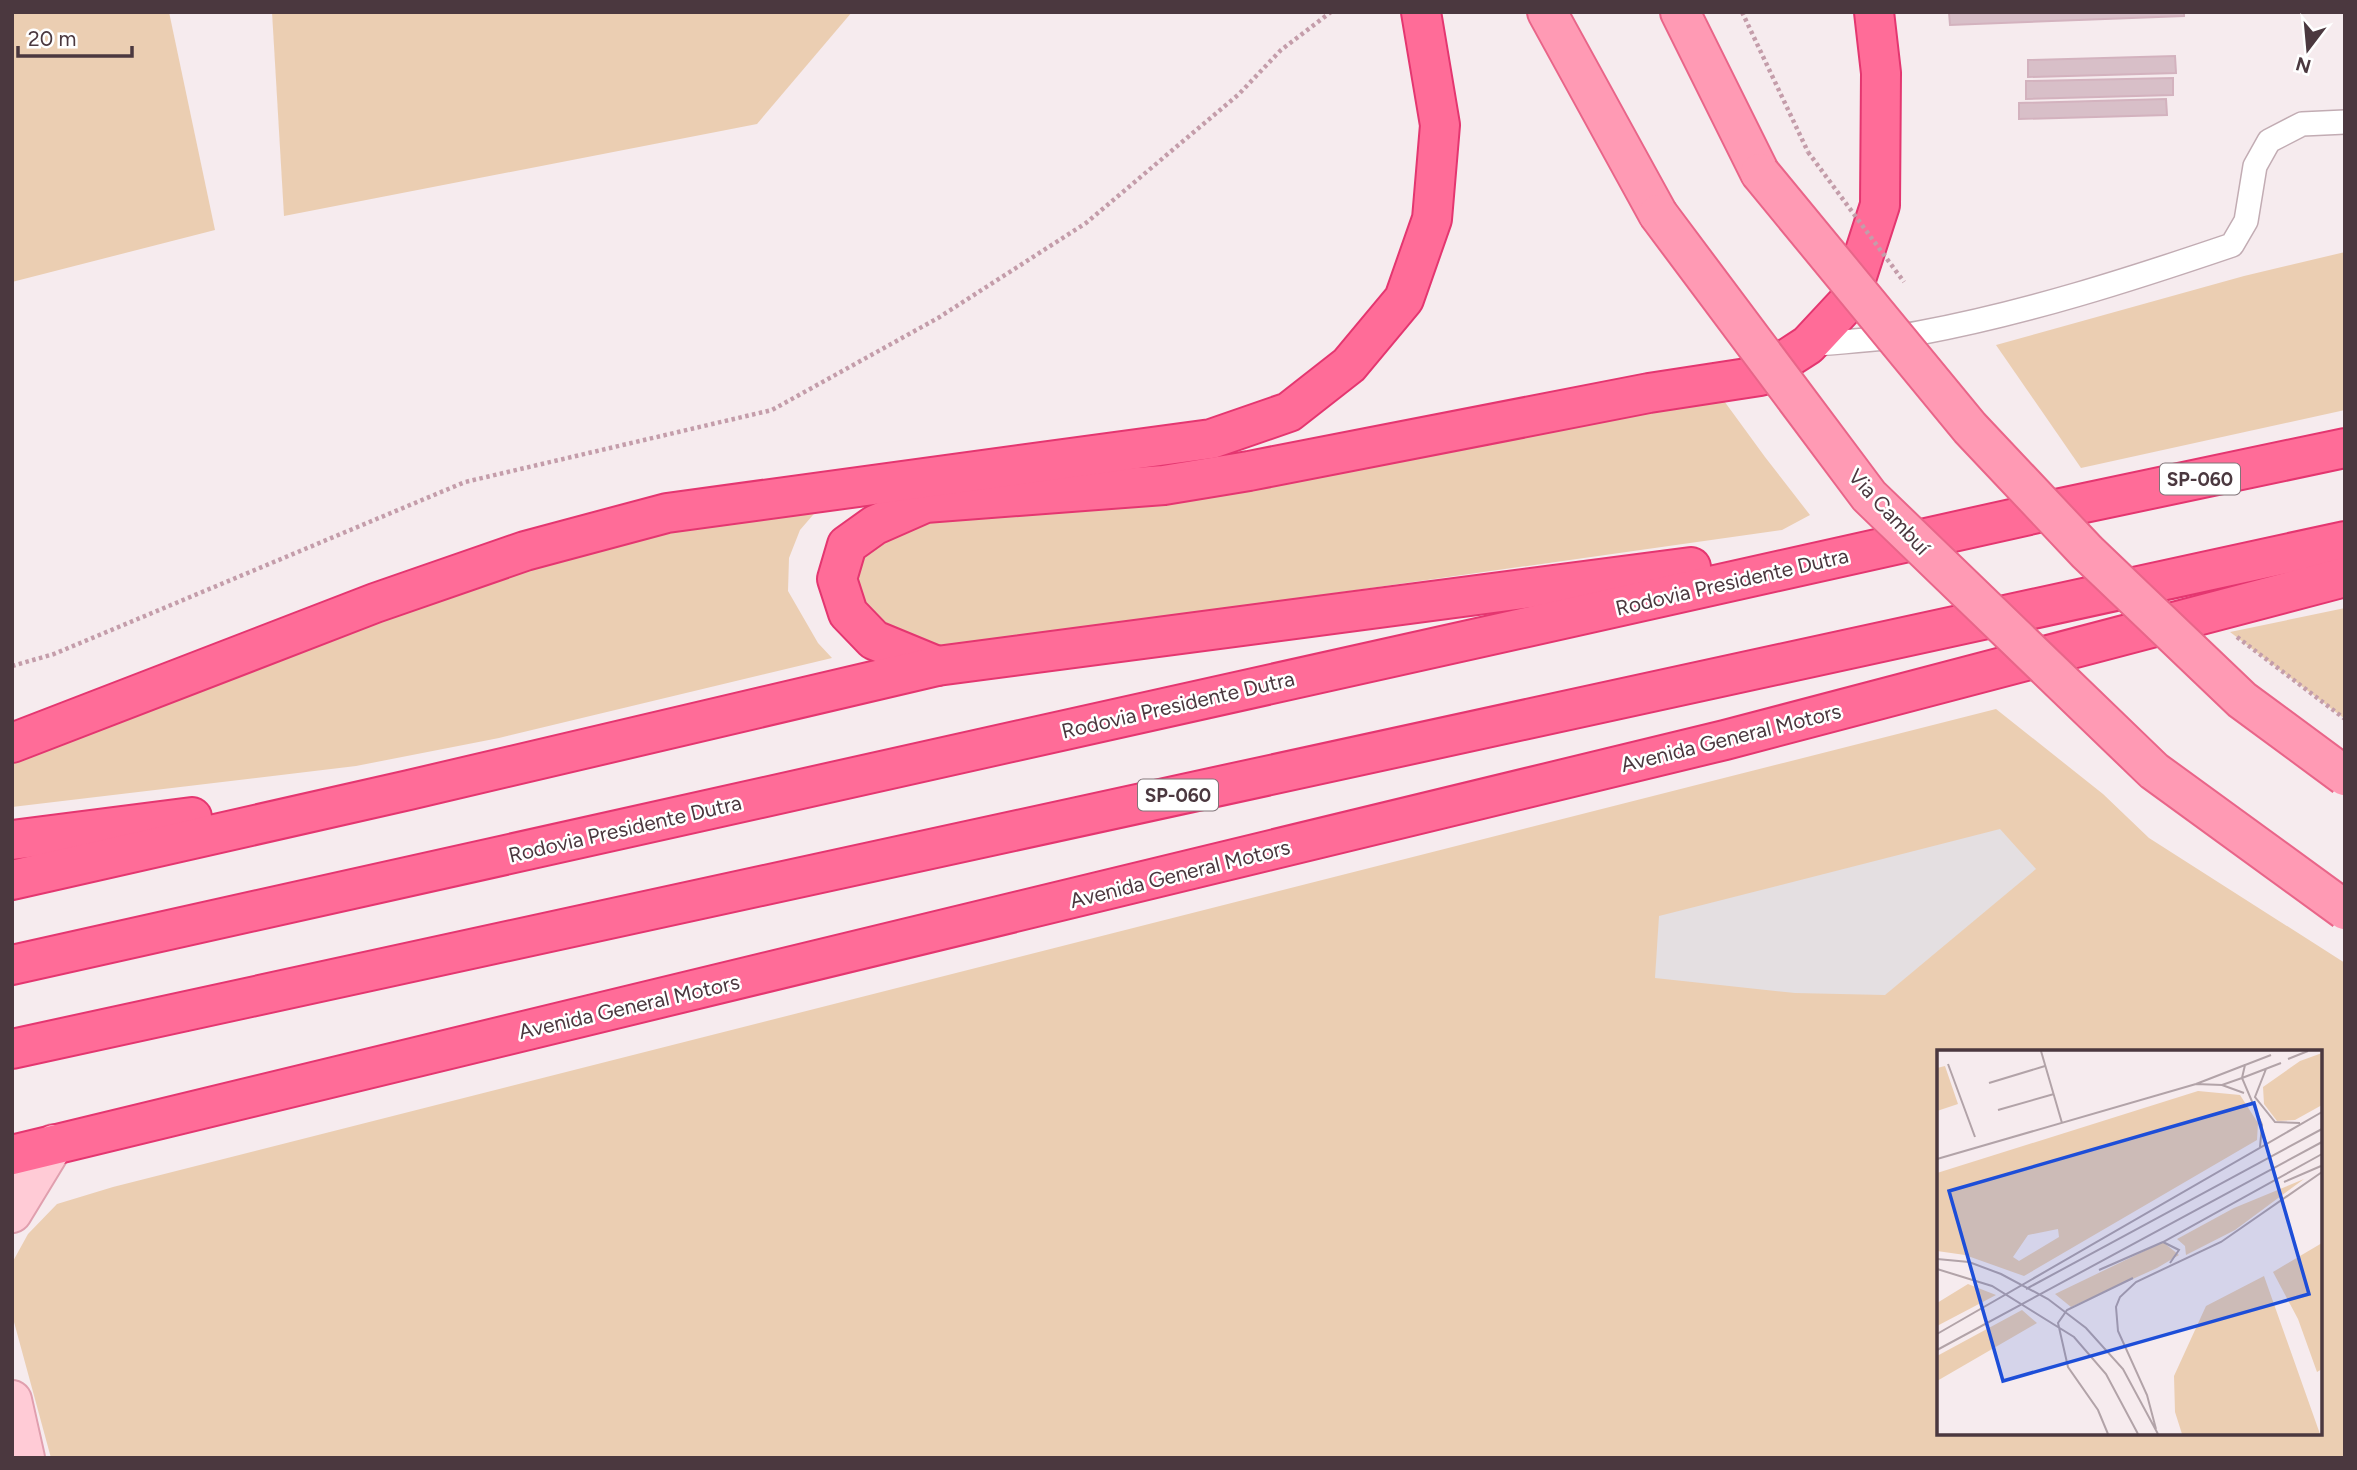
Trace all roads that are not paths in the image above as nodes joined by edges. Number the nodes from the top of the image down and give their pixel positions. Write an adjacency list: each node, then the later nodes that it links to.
1 (1421, 12): 12 (highway)
2 (1547, 12): 17 (main road, Via Cambuí, bridge)
3 (1680, 12): 13 (main road, bridge)
4 (1874, 12): 6 (highway)
5 (2345, 122): 6 (lane)
6 (1808, 345): 11 (highway)
7 (2345, 448): 8 (highway, Rodovia Presidente Dutra / SP-060)
8 (2056, 509): 11 (highway); 18 (highway, Rodovia Presidente Dutra / SP-060)
9 (2345, 541): 19 (highway, SP-060)
10 (2345, 577): 20 (highway, Avenida General Motors)
11 (937, 666): 14 (highway)
12 (12, 743)
13 (2345, 776)
14 (409, 790): 15 (highway); 16 (highway)
15 (12, 840)
16 (12, 880)
17 (2345, 910)
18 (12, 965)
19 (12, 1049)
20 (54, 1144): 21 (highway, Avenida General Motors); 22 (main road)
21 (12, 1155)
22 (12, 1213)
23 (12, 1400): 24 (main road)
24 (25, 1458)

